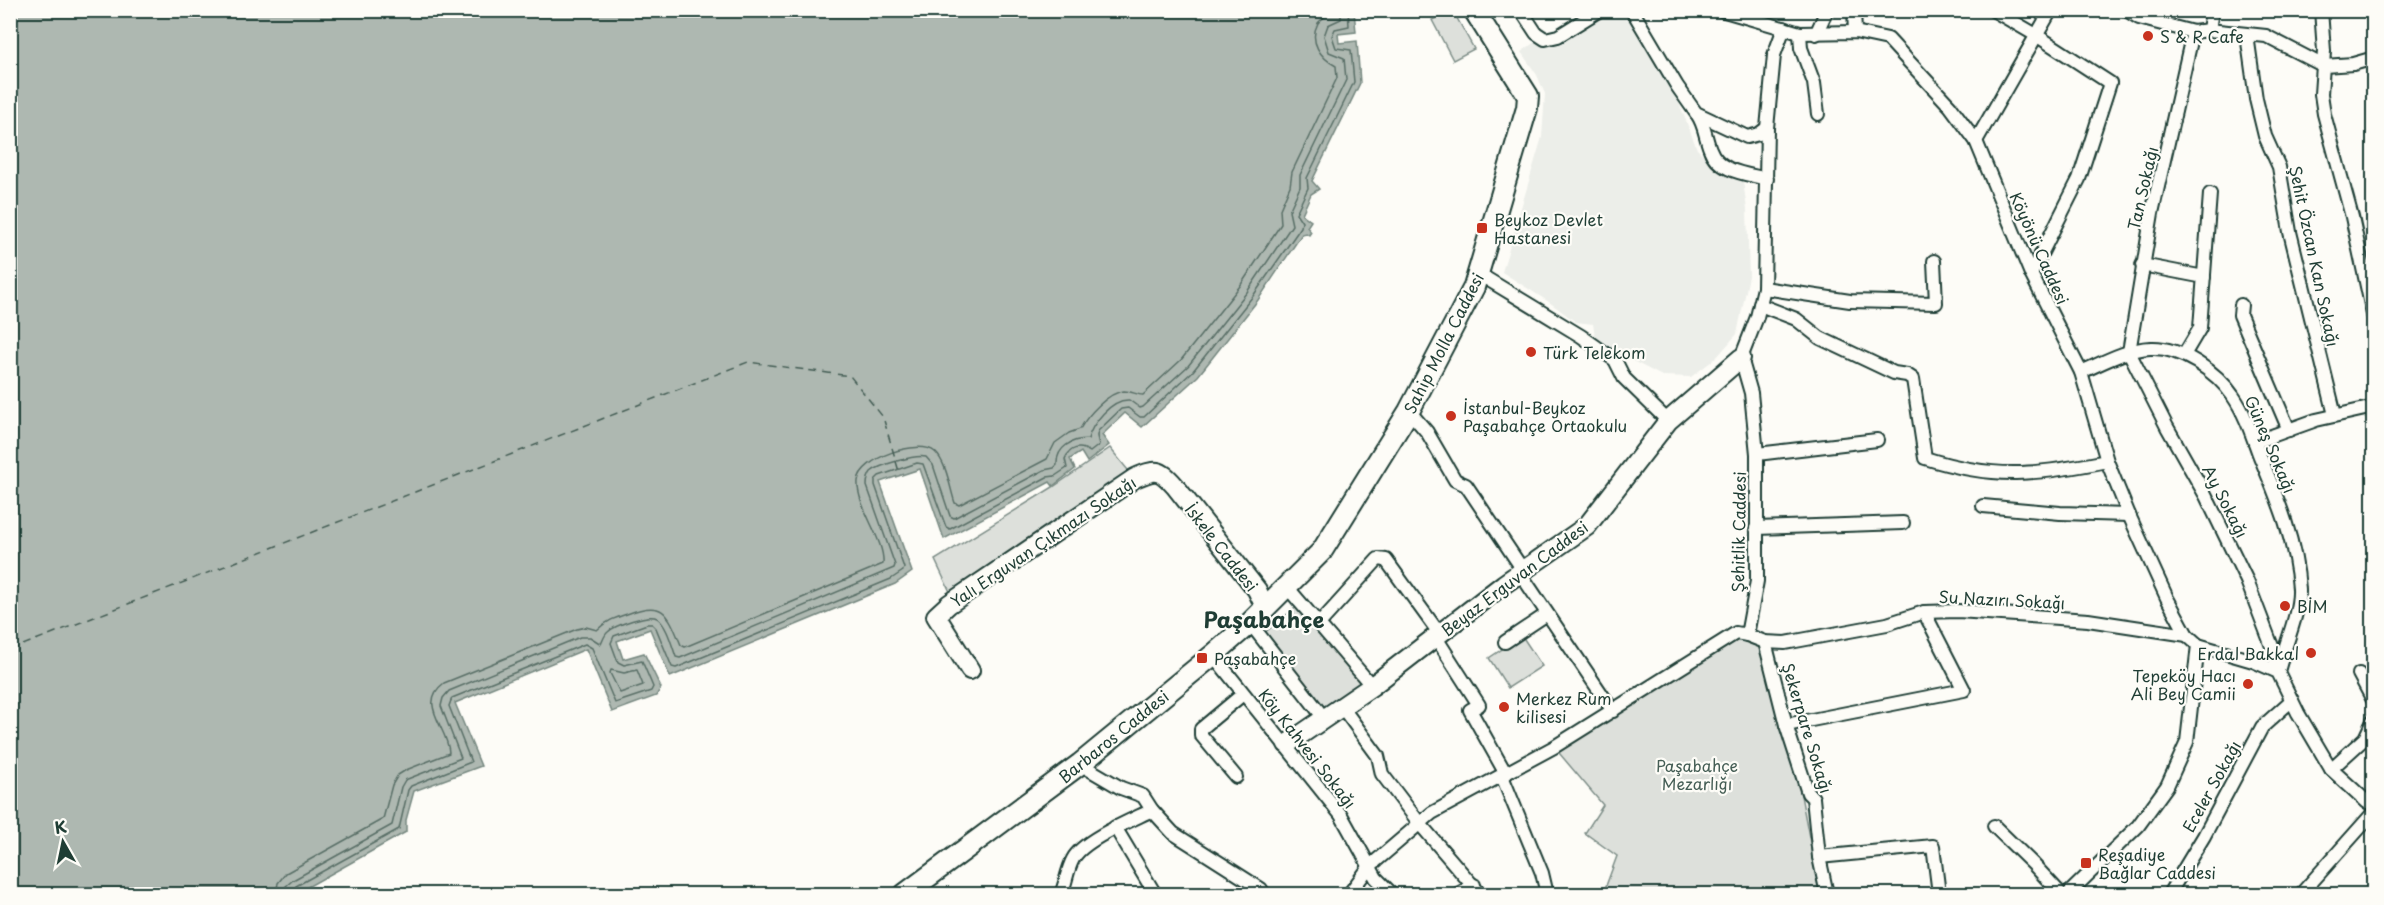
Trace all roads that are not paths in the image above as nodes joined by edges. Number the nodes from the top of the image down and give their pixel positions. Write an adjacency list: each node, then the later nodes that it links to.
1 (1474, 10): 31 (main road, Sahip Molla Caddesi)
2 (1521, 10): 3 (street)
3 (1600, 10)
4 (1632, 10): 23 (street)
5 (1721, 10): 13 (street, Köyönü Caddesi)
6 (1827, 10): 18 (street)
7 (1854, 10): 15 (street)
8 (1993, 10): 19 (street)
9 (2051, 10): 19 (street)
10 (2126, 10): 16 (street)
11 (2212, 10): 14 (street)
12 (2320, 10): 22 (street)
13 (1784, 28): 17 (street, Köyönü Caddesi); 25 (street)
14 (2209, 30): 16 (street); 20 (street)
15 (1855, 32): 18 (street, Köyönü Caddesi); 26 (street, Köyönü Caddesi)
16 (2193, 32): 30 (street, Tan Sokağı)
17 (1800, 33): 18 (street, Köyönü Caddesi); 24 (street)
18 (1816, 34)
19 (2036, 35): 26 (street); 32 (street)
20 (2247, 35): 22 (street); 44 (street, Şehit Özcan Kan Sokağı)
21 (2373, 58): 22 (street)
22 (2324, 66): 37 (street)
23 (1696, 113): 25 (street); 27 (street)
24 (1818, 114)
25 (1767, 128): 27 (street)
26 (1976, 141): 32 (street, Köyönü Caddesi)
27 (1767, 179): 34 (street)
28 (2210, 194): 33 (street)
29 (1934, 261): 34 (street)
30 (2142, 266): 33 (street); 38 (street, Tan Sokağı)
31 (1479, 274): 43 (main road, Sahip Molla Caddesi); 45 (street)
32 (2031, 274): 41 (street, Köyönü Caddesi)
33 (2204, 277): 39 (street)
34 (1764, 288): 35 (street)
35 (1760, 304): 40 (street); 50 (street)
36 (2241, 305): 46 (street)
37 (2373, 320)
38 (2129, 352): 39 (street, Güneş Sokağı); 41 (street, Güneş Sokağı); 71 (street, Ay Sokağı)
39 (2184, 355): 48 (street, Güneş Sokağı)
40 (1741, 358): 45 (main road, Beyaz Erguvan Caddesi); 49 (street, Şehitlik Caddesi)
41 (2081, 372): 50 (street, Köyönü Caddesi)
42 (2373, 407): 44 (street)
43 (1409, 411): 56 (street); 57 (main road, Sahip Molla Caddesi)
44 (2335, 415): 46 (street)
45 (1668, 421): 56 (main road, Beyaz Erguvan Caddesi)
46 (2289, 429): 48 (street)
47 (1877, 440): 49 (street)
48 (2255, 442): 71 (street, Güneş Sokağı)
49 (1756, 454): 55 (street, Şehitlik Caddesi)
50 (2107, 460): 53 (street, Köyönü Caddesi)
51 (1146, 473): 58 (main road, İskele Caddesi); 70 (main road, Yalı Erguvan Çıkmazı Sokağı)
52 (1983, 506): 53 (street)
53 (2129, 516): 65 (street, Köyönü Caddesi)
54 (1903, 524): 55 (street)
55 (1756, 528): 64 (street, Şehitlik Caddesi)
56 (1520, 573): 60 (street); 63 (main road, Beyaz Erguvan Caddesi)
57 (1287, 587): 58 (main road, Barbaros Caddesi); 62 (street)
58 (1265, 607): 61 (main road, Barbaros Caddesi)
59 (1924, 612): 65 (street, Su Nazırı Sokağı); 67 (street, Su Nazırı Sokağı); 81 (street)
60 (1547, 614): 66 (street); 78 (street)
61 (1250, 623): 69 (main road, Barbaros Caddesi); 79 (street)
62 (1320, 623): 63 (street); 73 (street)
63 (1437, 635): 73 (main road, Beyaz Erguvan Caddesi); 85 (street)
64 (1747, 635): 67 (street, Su Nazırı Sokağı); 78 (street)
65 (2187, 635): 68 (street, Köyönü Caddesi)
66 (1505, 642)
67 (1765, 642): 81 (street, Şekerpare Sokağı)
68 (2198, 645): 71 (street); 110 (street)
69 (1213, 655): 74 (street, Köy Kahvesi Sokağı); 83 (main road, Barbaros Caddesi)
70 (970, 670)
71 (2278, 672): 75 (street, Ay Sokağı)
72 (2359, 674): 76 (street)
73 (1372, 686): 77 (main road, Beyaz Erguvan Caddesi)
74 (1244, 694): 82 (street, Köy Kahvesi Sokağı); 86 (street)
75 (2292, 700): 84 (street, Ay Sokağı); 111 (street, Eceler Sokağı)
76 (2373, 702)
77 (1342, 707): 79 (main road, Beyaz Erguvan Caddesi); 90 (street)
78 (1613, 711): 85 (street)
79 (1324, 718): 82 (main road, Beyaz Erguvan Caddesi)
80 (2373, 718): 84 (street)
81 (1786, 725): 93 (street, Şekerpare Sokağı)
82 (1287, 744): 94 (street, Köy Kahvesi Sokağı)
83 (1080, 765): 88 (street); 95 (main road, Barbaros Caddesi)
84 (2331, 769): 87 (street, Ay Sokağı)
85 (1504, 775): 90 (street); 106 (street)
86 (1236, 777)
87 (2373, 804)
88 (1152, 810): 92 (street); 101 (street)
89 (2373, 812): 112 (street)
90 (1420, 824): 94 (street); 96 (street)
91 (1994, 826): 109 (street)
92 (1115, 828): 99 (street); 100 (street)
93 (1819, 857): 107 (street, Şekerpare Sokağı); 108 (street)
94 (1370, 866): 102 (street); 103 (street); 104 (street, Köy Kahvesi Sokağı)
95 (929, 875): 97 (main road, Barbaros Caddesi); 98 (main road, Barbaros Caddesi)
96 (1477, 890): 105 (street)
97 (905, 894)
98 (917, 894)
99 (1061, 894)
100 (1155, 894)
101 (1264, 894)
102 (1349, 894)
103 (1357, 894)
104 (1392, 894)
105 (1458, 894)
106 (1550, 894)
107 (1827, 894)
108 (1939, 894)
109 (2061, 894)
110 (2068, 894)
111 (2169, 894)
112 (2301, 894)

